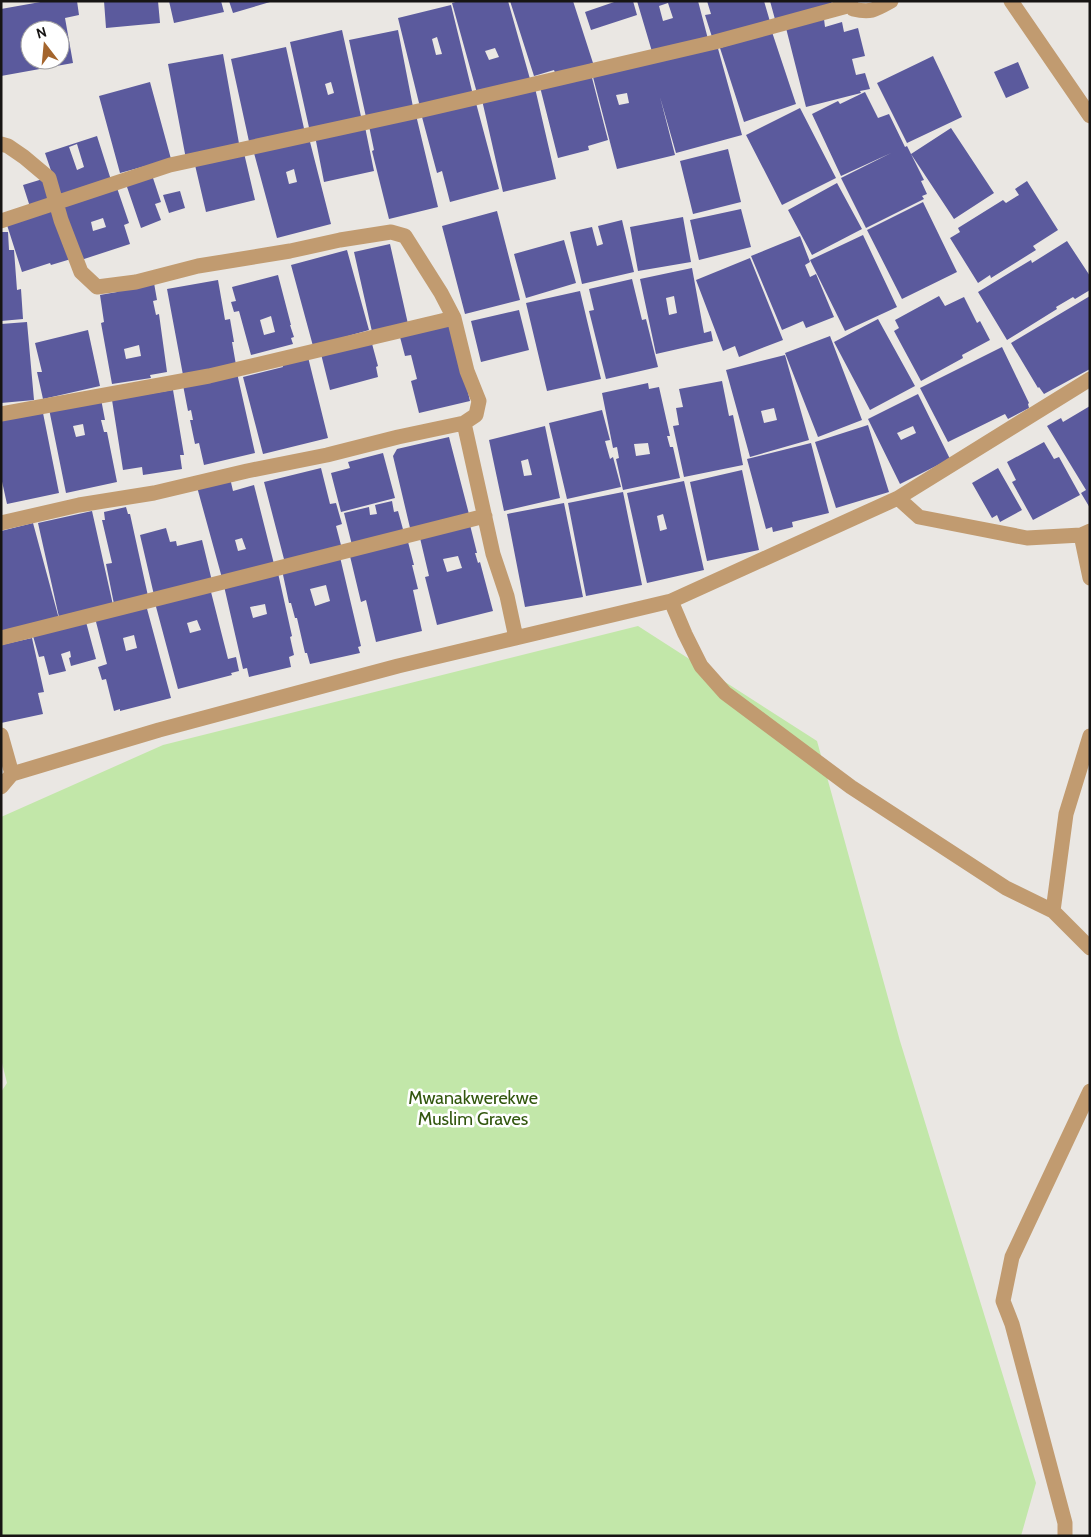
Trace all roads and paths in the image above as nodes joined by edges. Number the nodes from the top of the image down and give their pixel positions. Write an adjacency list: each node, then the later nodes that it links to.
1 (891, 1): 3 (street)
2 (1011, 1): 4 (street)
3 (850, 3): 6 (street)
4 (1090, 116)
5 (1, 144): 6 (street)
6 (56, 204): 7 (street); 8 (street)
7 (1, 222)
8 (454, 318): 10 (street); 11 (street)
9 (1090, 379): 12 (street)
10 (1, 414)
11 (464, 423): 13 (street); 14 (street)
12 (898, 498): 15 (street); 17 (street)
13 (485, 516): 18 (street); 19 (street)
14 (1, 523)
15 (1085, 533): 16 (street)
16 (1090, 578)
17 (671, 601): 19 (street); 24 (street)
18 (1, 638)
19 (516, 638): 22 (street)
20 (1, 735): 22 (street)
21 (1090, 736): 24 (street)
22 (12, 774): 23 (street)
23 (1, 787)
24 (1053, 911): 25 (street)
25 (1090, 948)
26 (1090, 1091): 27 (street)
27 (1065, 1536)

